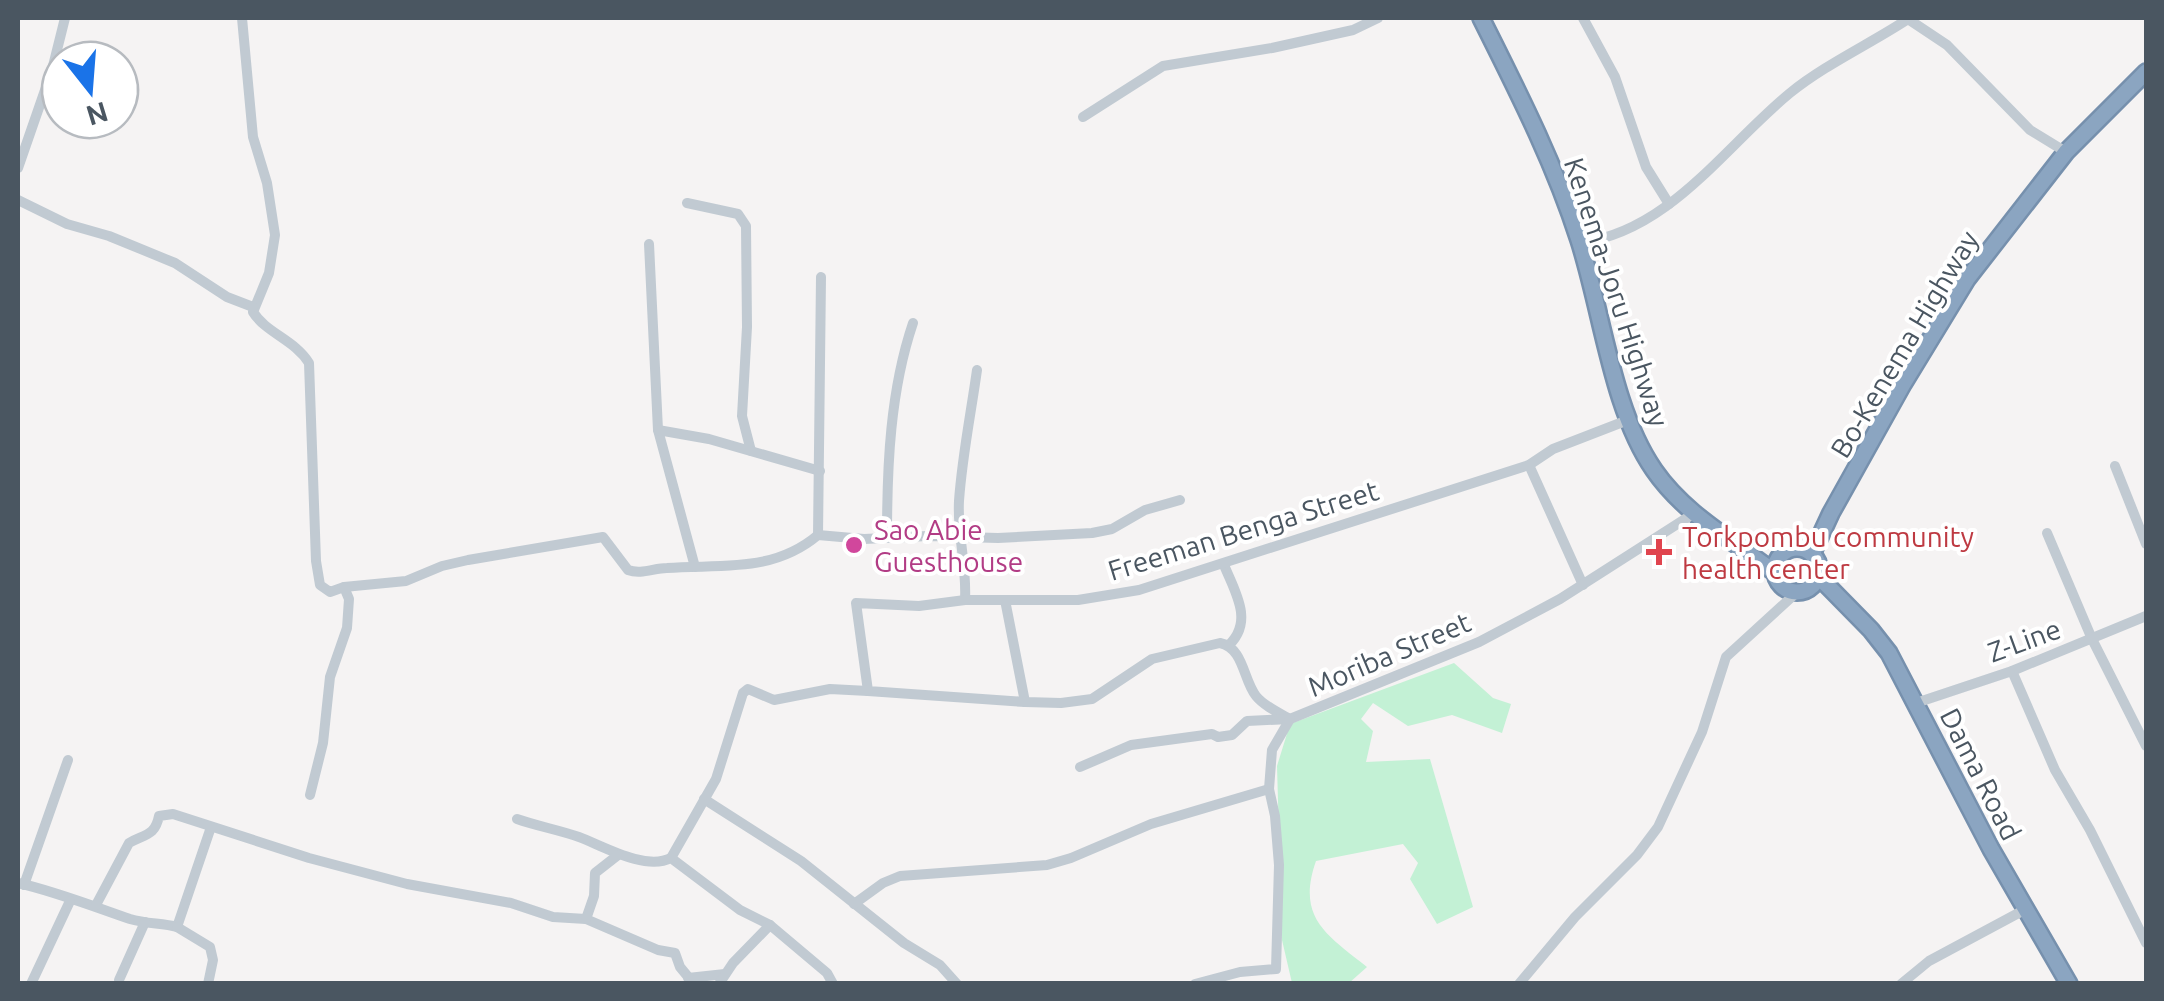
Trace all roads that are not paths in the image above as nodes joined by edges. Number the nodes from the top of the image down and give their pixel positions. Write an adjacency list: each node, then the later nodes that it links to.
1 (65, 18): 10 (street)
2 (242, 18): 17 (street)
3 (1378, 18): 8 (street)
4 (1481, 18): 14 (highway, Kenema-Joru Highway)
5 (1583, 18): 13 (street)
6 (1911, 19): 9 (street); 13 (street)
7 (2146, 72): 9 (highway, Bo-Kenema Highway)
8 (1083, 117)
9 (2066, 152): 34 (highway, Bo-Kenema Highway)
10 (18, 168)
11 (18, 200): 17 (street)
12 (686, 203): 22 (street)
13 (1669, 204): 14 (street)
14 (1580, 243): 20 (highway, Kenema-Joru Highway)
15 (649, 244): 21 (street)
16 (821, 277): 25 (street)
17 (253, 307): 41 (street)
18 (913, 323): 30 (street)
19 (978, 370): 31 (street)
20 (1628, 420): 23 (street, Freeman Benga Street); 27 (highway, Kenema-Joru Highway)
21 (658, 430): 22 (street); 37 (street)
22 (751, 450): 25 (street)
23 (1529, 465): 36 (street, Freeman Benga Street); 40 (street)
24 (2115, 466): 32 (street)
25 (820, 470): 29 (street)
26 (1180, 500): 31 (street)
27 (1693, 514): 33 (highway, Kenema-Joru Highway); 40 (street, Moriba Street)
28 (2047, 532): 47 (street)
29 (818, 535): 30 (street); 37 (street)
30 (887, 537): 31 (street)
31 (959, 537): 44 (street)
32 (2146, 544)
33 (1746, 549): 35 (highway, Kenema-Joru Highway); 38 (highway, Kenema-Joru Highway)
34 (1807, 552): 35 (highway); 39 (highway)
35 (1780, 556): 38 (highway)
36 (1224, 565): 45 (street, Freeman Benga Street); 48 (street)
37 (695, 567): 41 (street)
38 (1775, 573): 42 (highway)
39 (1818, 576): 42 (highway); 43 (highway, Dama Road)
40 (1582, 585): 53 (street, Moriba Street)
41 (344, 587): 58 (street)
42 (1801, 591): 43 (highway); 82 (street)
43 (1835, 597): 52 (highway, Dama Road)
44 (965, 600): 45 (street, Freeman Benga Street); 50 (street, Freeman Benga Street)
45 (1006, 600): 51 (street)
46 (2146, 616): 47 (street, Z-Line)
47 (2092, 639): 49 (street, Z-Line); 54 (street)
48 (1229, 645): 51 (street); 53 (street)
49 (2012, 671): 52 (street, Z-Line); 73 (street)
50 (868, 690): 51 (street); 59 (street)
51 (1025, 702)
52 (1916, 702): 68 (highway, Dama Road)
53 (1290, 719): 56 (street, Moriba Street); 57 (street)
54 (2146, 746)
55 (68, 760): 64 (street)
56 (1080, 767)
57 (1269, 789): 66 (street); 81 (street)
58 (310, 795)
59 (704, 799): 63 (street); 66 (street)
60 (517, 819): 62 (street)
61 (211, 827): 67 (street); 69 (street); 72 (street)
62 (618, 855): 63 (street); 69 (street)
63 (671, 858): 71 (street)
64 (21, 884): 65 (street)
65 (70, 901): 67 (street); 77 (street)
66 (854, 904): 80 (street)
67 (96, 905): 70 (street)
68 (2026, 909): 83 (street); 84 (highway, Dama Road)
69 (586, 919): 76 (street)
70 (144, 922): 72 (street); 75 (street)
71 (770, 926): 74 (street); 79 (street)
72 (177, 927): 78 (street)
73 (2146, 944)
74 (723, 979): 76 (street)
75 (119, 980)
76 (691, 980)
77 (32, 984)
78 (208, 984)
79 (832, 984)
80 (957, 984)
81 (1194, 984)
82 (1519, 984)
83 (1902, 984)
84 (2069, 984)

